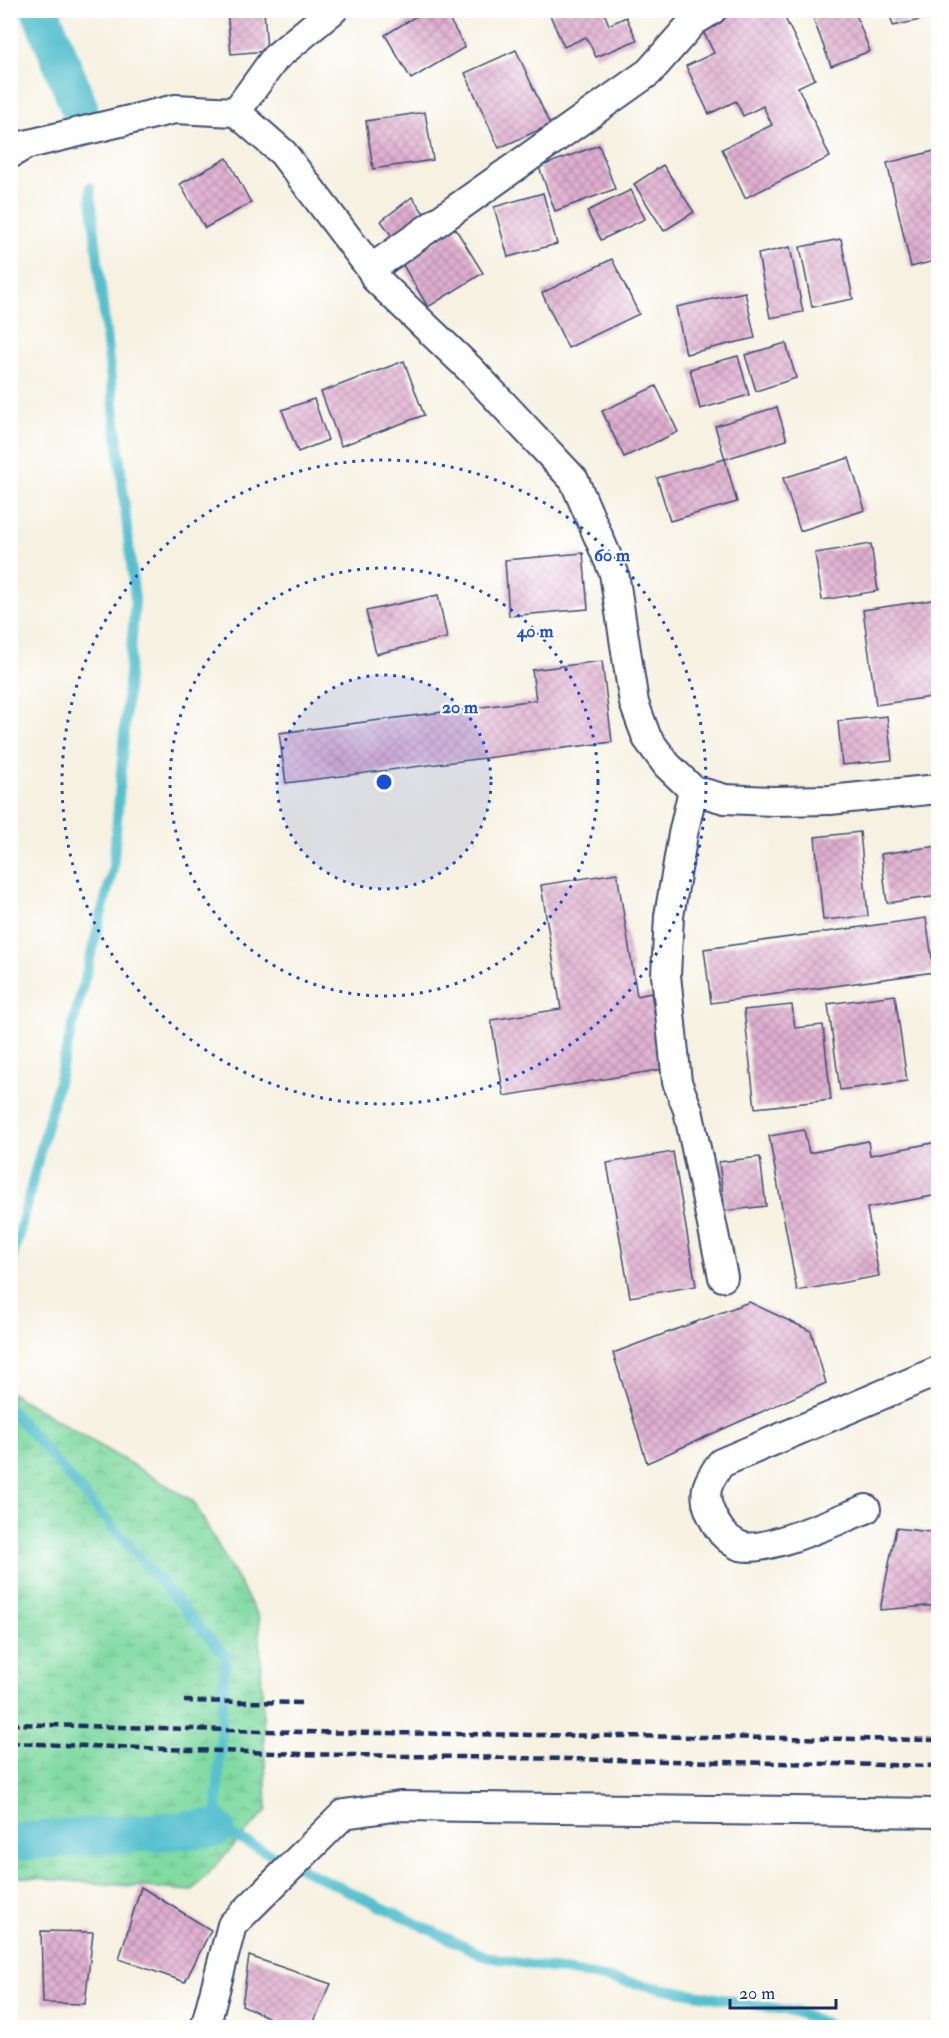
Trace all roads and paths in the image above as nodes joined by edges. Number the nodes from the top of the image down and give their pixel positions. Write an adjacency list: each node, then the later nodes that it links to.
1 (333, 10): 3 (street)
2 (712, 10): 5 (street)
3 (236, 112): 4 (street); 5 (street)
4 (10, 154)
5 (371, 269): 7 (street)
6 (939, 789): 7 (street)
7 (693, 790): 8 (street)
8 (723, 1277)
9 (939, 1371): 10 (street)
10 (866, 1509)
11 (939, 1813): 12 (street)
12 (205, 2028)

